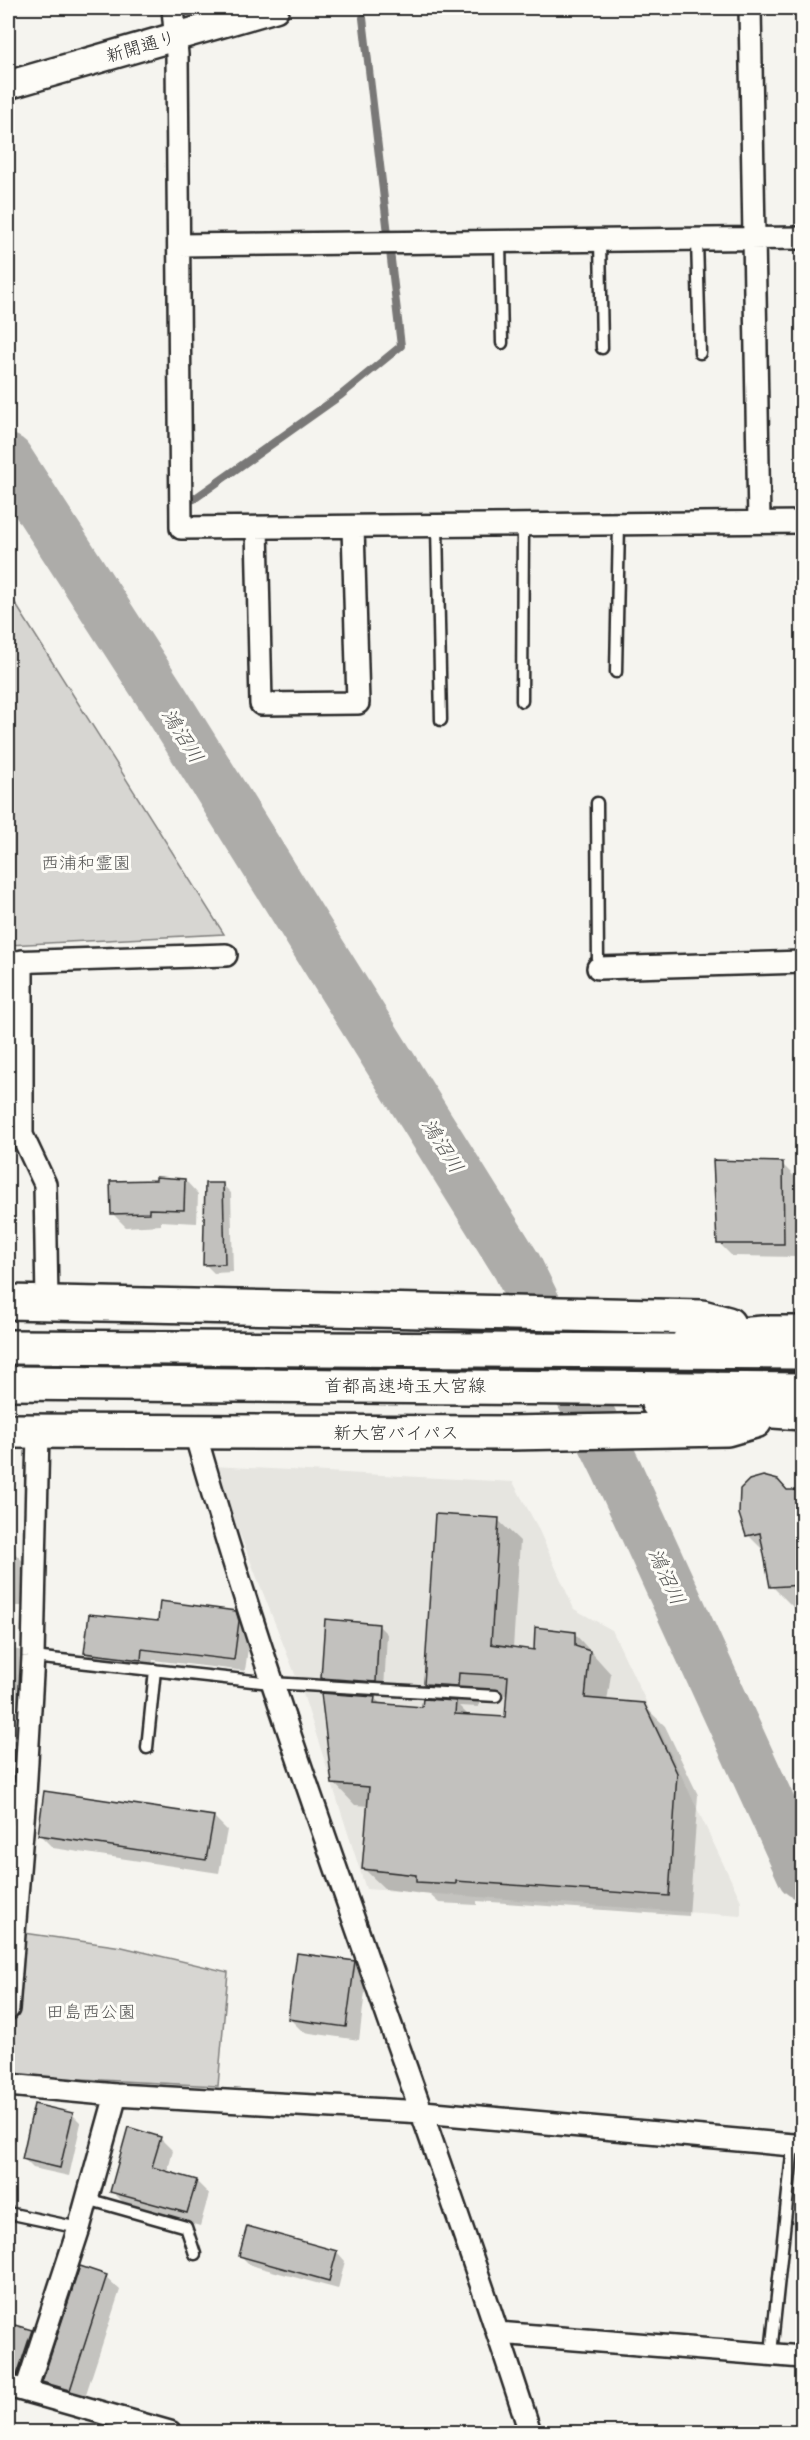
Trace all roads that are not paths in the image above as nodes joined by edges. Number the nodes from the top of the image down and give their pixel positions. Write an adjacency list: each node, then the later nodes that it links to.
1 (173, 8): 4 (street)
2 (275, 8): 4 (street, 新開通り)
3 (750, 8): 8 (street)
4 (177, 37): 5 (street, 新開通り); 11 (street)
5 (12, 80)
6 (802, 238): 8 (street)
7 (697, 239): 8 (street); 10 (street); 14 (lane)
8 (754, 239): 15 (street)
9 (500, 240): 10 (street); 11 (street); 12 (lane)
10 (600, 240): 13 (lane)
11 (179, 245): 21 (street)
12 (502, 343)
13 (602, 348)
14 (700, 353)
15 (759, 522): 16 (street); 17 (street)
16 (802, 522)
17 (619, 524): 18 (street); 22 (lane)
18 (523, 525): 19 (street); 23 (lane)
19 (437, 526): 20 (street); 24 (lane)
20 (352, 527): 21 (street); 21 (street)
21 (257, 528)
22 (616, 672)
23 (522, 701)
24 (441, 720)
25 (597, 803): 29 (lane)
26 (226, 954): 27 (street)
27 (15, 962): 31 (street)
28 (802, 962): 29 (street)
29 (598, 968)
30 (8, 1302): 31 (highway)
31 (47, 1302): 32 (highway)
32 (501, 1326): 33 (highway); 34 (highway)
33 (802, 1333)
34 (8, 1336)
35 (8, 1347): 36 (highway, 首都高速埼玉大宮線)
36 (802, 1352)
37 (8, 1383): 39 (highway, 首都高速埼玉大宮線)
38 (8, 1396): 40 (highway, 新大宮バイパス)
39 (796, 1405): 40 (highway, 新大宮バイパス)
40 (653, 1417): 42 (highway, 新大宮バイパス)
41 (23, 1432): 42 (highway, 新大宮バイパス); 43 (street)
42 (195, 1433): 45 (street)
43 (33, 1657): 44 (lane); 48 (street)
44 (155, 1670): 45 (lane); 47 (lane)
45 (271, 1683): 46 (lane); 52 (street)
46 (496, 1696)
47 (147, 1748)
48 (16, 1794): 49 (street)
49 (8, 2009)
50 (8, 2085): 51 (street)
51 (116, 2095): 52 (street); 54 (street)
52 (423, 2112): 53 (street); 58 (street)
53 (793, 2145): 59 (lane)
54 (87, 2199): 56 (street); 57 (lane)
55 (8, 2213): 56 (lane)
56 (79, 2228): 61 (street)
57 (195, 2254)
58 (498, 2333): 59 (street); 63 (street)
59 (771, 2353): 60 (street)
60 (802, 2357)
61 (17, 2388): 62 (street)
62 (170, 2433)
63 (530, 2433)

